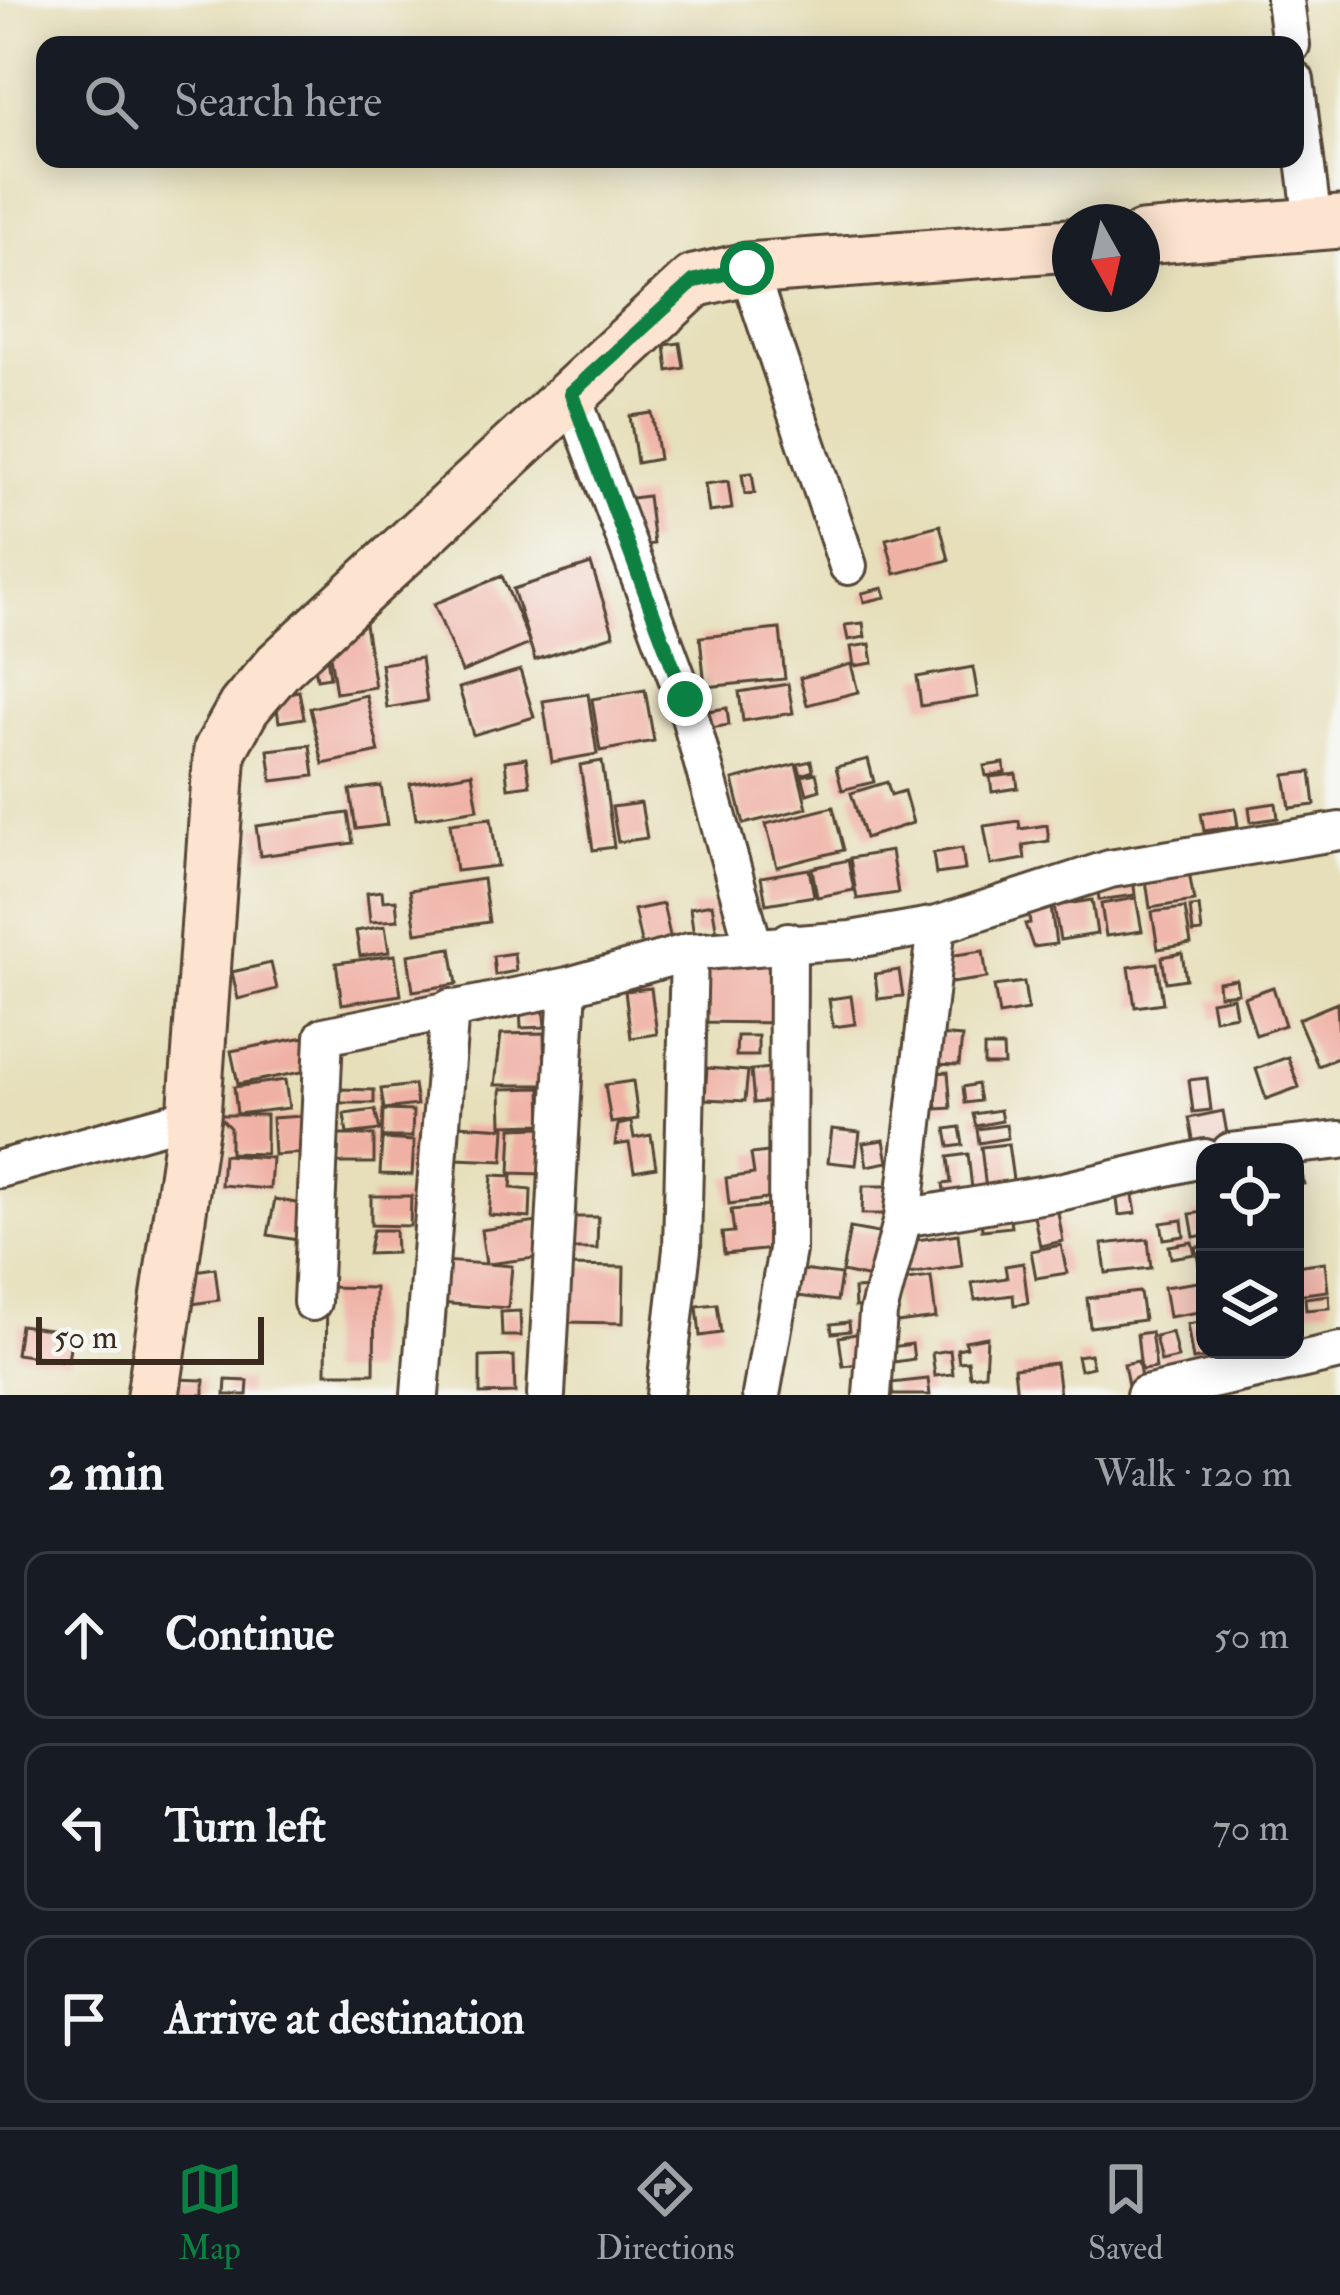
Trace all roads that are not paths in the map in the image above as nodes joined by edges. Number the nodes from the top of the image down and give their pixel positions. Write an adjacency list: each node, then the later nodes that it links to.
1 (1285, 0): 2 (street)
2 (1290, 36)
3 (1304, 120): 4 (street)
4 (1327, 222): 5 (main road)
5 (1160, 236)
6 (1052, 246): 7 (main road)
7 (748, 269): 8 (main road); 9 (street)
8 (571, 393): 12 (street); 16 (main road)
9 (848, 566)
10 (1340, 831): 11 (street)
11 (937, 925): 12 (street); 21 (street)
12 (770, 942): 13 (street); 28 (street)
13 (689, 952): 14 (street); 27 (street)
14 (568, 986): 15 (street); 26 (street)
15 (450, 1008): 22 (street); 25 (street)
16 (194, 1116): 20 (street); 24 (main road)
17 (1340, 1139): 18 (street)
18 (1304, 1143)
19 (1196, 1159): 21 (street)
20 (0, 1169)
21 (903, 1218): 29 (street)
22 (312, 1302)
23 (1340, 1352): 30 (street)
24 (153, 1395)
25 (421, 1395)
26 (546, 1395)
27 (665, 1395)
28 (761, 1395)
29 (872, 1395)
30 (1145, 1395)

